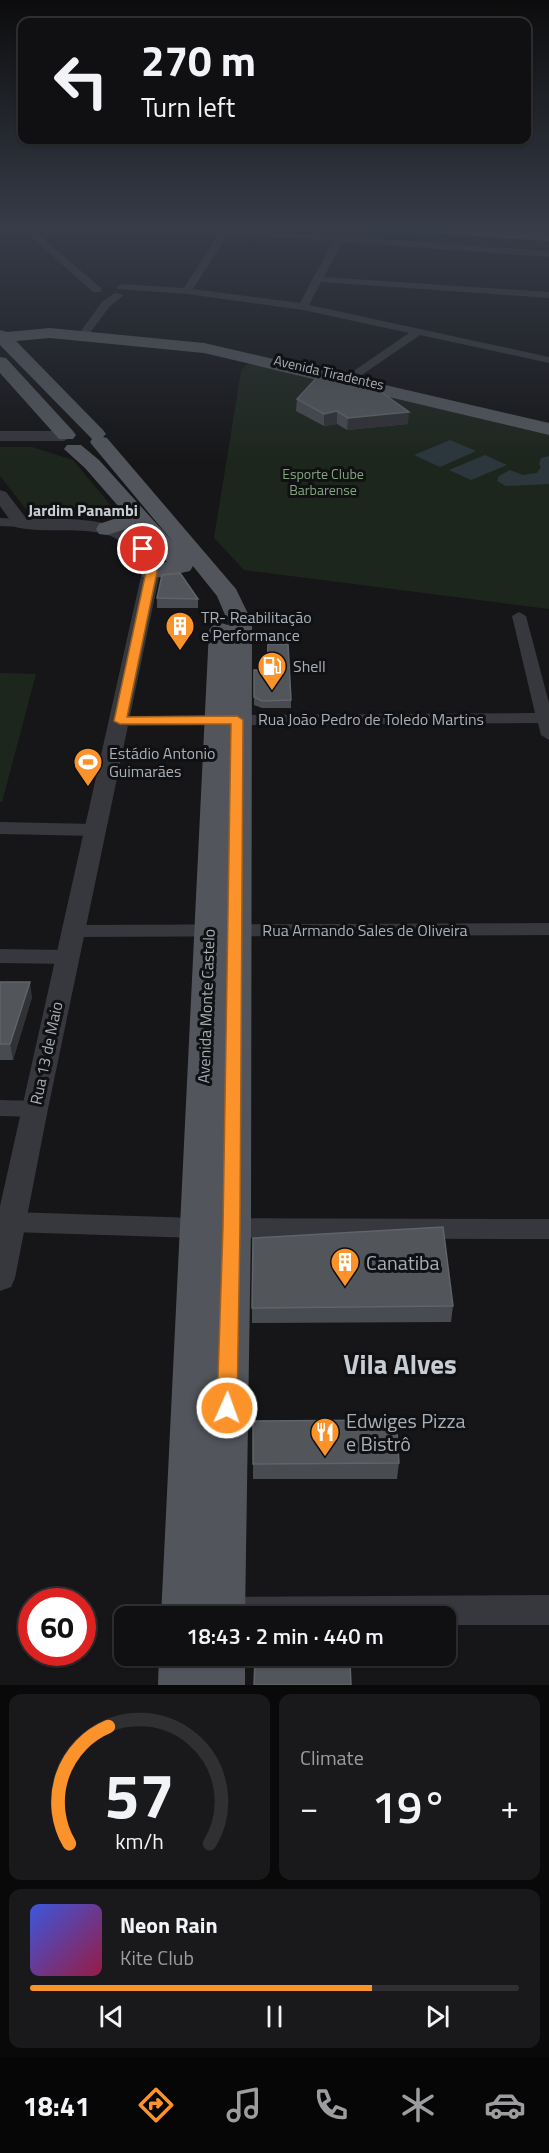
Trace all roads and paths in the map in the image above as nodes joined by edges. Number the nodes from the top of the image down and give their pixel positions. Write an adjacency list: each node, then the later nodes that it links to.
1 (98, 306): 6 (street)
2 (293, 306): 3 (street)
3 (303, 307): 5 (street)
4 (0, 332): 6 (main road, Avenida Tiradentes); 6 (main road, Avenida Tiradentes); 13 (main road, Avenida Monte Castelo)
5 (418, 332): 7 (street); 9 (street)
6 (84, 333): 9 (main road, Avenida Tiradentes)
7 (549, 360)
8 (0, 362): 14 (main road, Avenida Monte Castelo)
9 (349, 379): 10 (main road, Avenida Tiradentes); 11 (main road, Avenida Tiradentes)
10 (549, 422)
11 (549, 429)
12 (0, 436): 14 (street)
13 (98, 438): 14 (main road); 25 (main road, Avenida Monte Castelo)
14 (67, 441): 15 (street); 17 (main road, Avenida Monte Castelo)
15 (0, 442)
16 (0, 495): 19 (street)
17 (139, 518): 20 (main road); 21 (main road, Avenida Monte Castelo)
18 (0, 522): 19 (street)
19 (21, 523): 20 (street)
20 (107, 529): 22 (street)
21 (182, 566): 22 (main road); 25 (main road, Avenida Monte Castelo)
22 (152, 572): 26 (street, Rua 13 de Maio)
23 (519, 616): 24 (street)
24 (547, 718): 25 (street, Rua João Pedro de Toledo Martins); 27 (street)
25 (227, 720): 26 (street, Rua João Pedro de Toledo Martins); 31 (main road, Avenida Monte Castelo)
26 (120, 721): 29 (street, Rua 13 de Maio)
27 (549, 735)
28 (0, 828): 29 (street)
29 (95, 830): 32 (street, Rua 13 de Maio)
30 (549, 929): 31 (street, Rua Armando Sales de Oliveira)
31 (222, 930): 32 (street, Rua Armando Sales de Oliveira); 37 (main road, Avenida Monte Castelo)
32 (73, 931): 34 (street, Rua 13 de Maio)
33 (0, 956): 34 (street)
34 (67, 957): 36 (street, Rua 13 de Maio)
35 (0, 1108): 36 (street)
36 (34, 1110): 39 (street, Rua 13 de Maio)
37 (214, 1228): 38 (street); 39 (street); 41 (main road, Avenida Monte Castelo)
38 (549, 1229)
39 (6, 1237): 40 (street, Rua 13 de Maio)
40 (0, 1278)
41 (204, 1606)
42 (549, 1610): 43 (street)
43 (456, 1615)
44 (189, 1666): 46 (main road, Avenida Monte Castelo)
45 (215, 1666): 47 (main road, Avenida Monte Castelo)
46 (182, 1685)
47 (221, 1685)

